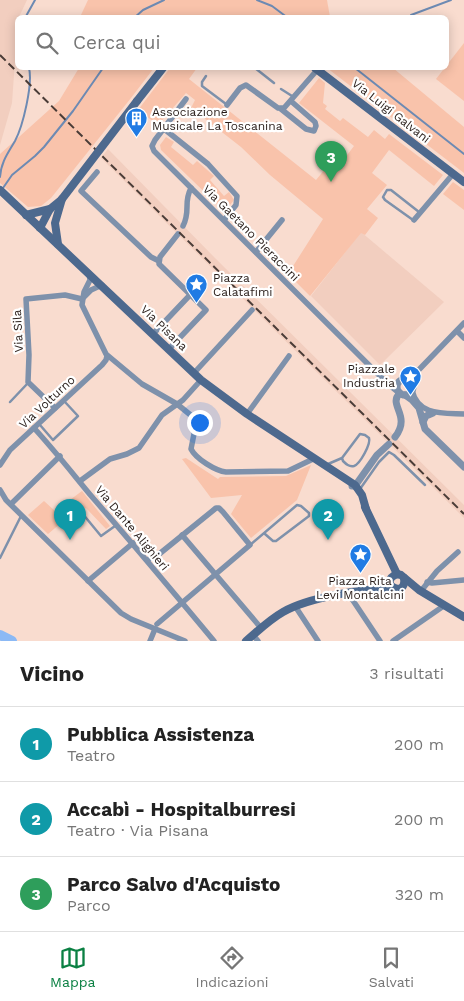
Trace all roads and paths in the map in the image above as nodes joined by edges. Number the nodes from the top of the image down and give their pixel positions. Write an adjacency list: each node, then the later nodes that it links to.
1 (160, 70): 18 (main road, bridge)
2 (258, 70): 6 (lane)
3 (316, 70): 9 (street)
4 (320, 70): 14 (main road, Via Luigi Galvani)
5 (206, 76): 10 (lane)
6 (274, 83)
7 (281, 89): 9 (lane)
8 (186, 99): 12 (street, Via Gaetano Pieraccini)
9 (293, 100): 11 (street); 11 (street)
10 (227, 105): 11 (street)
11 (281, 109)
12 (163, 128): 16 (street, Via Gaetano Pieraccini); 21 (street)
13 (97, 172): 29 (street)
14 (452, 174): 15 (main road, Via Luigi Galvani); 20 (street)
15 (464, 182)
16 (191, 188): 21 (street, Via Gaetano Pieraccini); 24 (street)
17 (0, 190): 19 (main road, Via Pisana)
18 (53, 212): 19 (main road); 25 (main road); 27 (main road)
19 (24, 213): 25 (main road, Via Pisana)
20 (420, 213): 23 (street); 23 (lane)
21 (224, 220): 28 (street, Via Gaetano Pieraccini)
22 (282, 220): 28 (street)
23 (414, 220)
24 (183, 226)
25 (40, 228): 27 (main road, Via Pisana)
26 (178, 234): 29 (street)
27 (58, 244): 30 (main road, Via Pisana)
28 (256, 252): 46 (street, Via Gaetano Pieraccini)
29 (159, 261): 32 (street)
30 (89, 273): 31 (main road, Via Pisana); 33 (street)
31 (102, 285): 33 (street); 37 (main road, Via Pisana)
32 (190, 295): 37 (street); 39 (street)
33 (82, 299): 40 (street); 45 (street, Via Sila)
34 (252, 310): 42 (street)
35 (464, 323): 36 (street)
36 (457, 331): 38 (street); 44 (street)
37 (153, 334): 39 (main road, Via Pisana)
38 (464, 338)
39 (169, 349): 42 (main road, Via Pisana)
40 (107, 356): 47 (street, Via Volturno); 49 (street)
41 (289, 356): 52 (street)
42 (194, 373): 43 (main road, Via Pisana)
43 (201, 380): 49 (street); 52 (main road, Via Pisana)
44 (409, 380): 46 (street); 46 (street)
45 (28, 382): 48 (lane); 50 (street)
46 (402, 391): 51 (street); 54 (street); 56 (street)
47 (64, 400): 50 (street, Via Volturno); 55 (lane)
48 (10, 402)
49 (177, 404): 60 (street); 65 (street)
50 (55, 408): 55 (street, Via Volturno)
51 (433, 413): 53 (street); 54 (street)
52 (247, 414): 60 (main road, Via Pisana)
53 (464, 414)
54 (423, 423): 63 (street)
55 (36, 426): 58 (street, Via Dante Alighieri); 61 (street, Via Volturno)
56 (395, 437)
57 (389, 444): 67 (street)
58 (60, 456): 65 (street, Via Dante Alighieri); 69 (street)
59 (342, 458): 59 (lane); 62 (lane)
60 (313, 459): 62 (main road, Via Pisana)
61 (0, 465)
62 (325, 466): 64 (main road, Via Pisana); 67 (main road, Via Pisana)
63 (464, 467)
64 (339, 478): 67 (street); 70 (main road, Via Pisana)
65 (80, 481): 73 (street, Via Dante Alighieri)
66 (425, 485): 67 (lane)
67 (357, 488): 70 (main road, Via Pisana)
68 (0, 490): 69 (street)
69 (6, 502): 72 (street)
70 (366, 510): 82 (main road, Via Pisana)
71 (82, 514): 73 (lane)
72 (22, 515): 79 (lane); 84 (street)
73 (116, 525): 76 (street, Via Dante Alighieri)
74 (265, 534): 74 (lane); 77 (lane)
75 (182, 535): 77 (street); 80 (street); 81 (street)
76 (133, 542): 80 (street, Via Dante Alighieri); 84 (street)
77 (250, 545): 81 (street)
78 (461, 553): 85 (street)
79 (0, 558)
80 (147, 560): 90 (street, Via Dante Alighieri)
81 (216, 574): 90 (street); 95 (street)
82 (397, 577): 86 (main road); 87 (main road); 87 (main road, Via Pisana); 88 (main road)
83 (464, 580): 85 (street)
84 (88, 581): 94 (street)
85 (427, 582): 88 (street)
86 (375, 588): 87 (main road); 89 (main road)
87 (398, 589): 88 (main road)
88 (421, 591): 91 (main road)
89 (348, 593): 92 (main road); 101 (street)
90 (182, 602): 94 (street); 99 (street, Via Dante Alighieri)
91 (445, 605): 93 (main road); 102 (street)
92 (295, 606): 95 (main road); 100 (street)
93 (464, 617)
94 (156, 626): 97 (street); 98 (street)
95 (261, 628): 96 (main road)
96 (251, 639)
97 (150, 641)
98 (185, 641)
99 (214, 641)
100 (318, 641)
101 (380, 641)
102 (393, 641)

